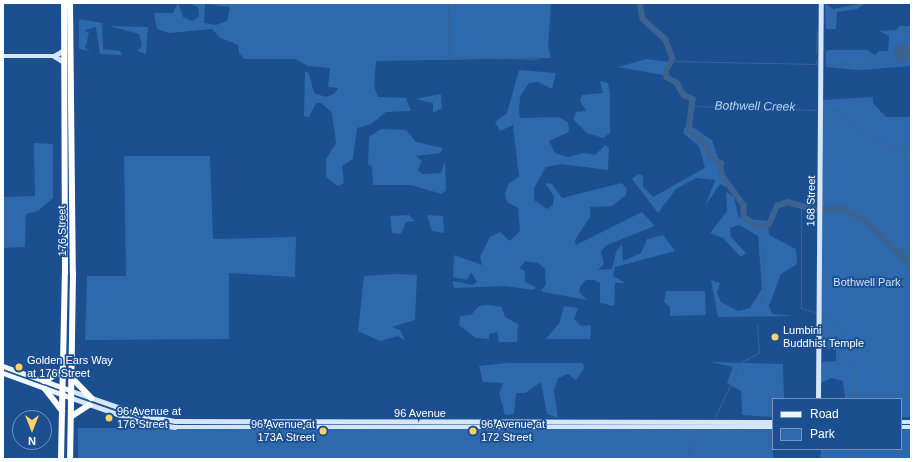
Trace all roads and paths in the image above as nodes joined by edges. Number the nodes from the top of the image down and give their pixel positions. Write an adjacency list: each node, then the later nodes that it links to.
1 (64, 3): 4 (highway, 176 Street)
2 (70, 3): 11 (highway, 176 Street)
3 (821, 3): 19 (main road, 168 Street)
4 (64, 50): 6 (main road); 7 (highway, 176 Street)
5 (3, 56): 6 (main road)
6 (54, 56): 7 (main road)
7 (64, 62): 9 (highway, 176 Street)
8 (3, 366): 12 (main road)
9 (63, 371): 12 (highway); 13 (highway, 176 Street)
10 (3, 373): 14 (main road)
11 (72, 378): 15 (highway, 176 Street); 18 (highway)
12 (44, 381): 13 (main road)
13 (62, 388): 15 (main road); 16 (highway, 176 Street)
14 (45, 389): 16 (main road); 21 (highway)
15 (72, 391): 17 (highway, 176 Street); 18 (main road, 96 Avenue)
16 (62, 395): 17 (main road); 21 (highway, 176 Street)
17 (72, 398): 20 (main road, 96 Avenue); 22 (highway, 176 Street)
18 (91, 398): 23 (main road, 96 Avenue)
19 (818, 398)
20 (89, 405): 22 (highway); 24 (main road, 96 Avenue)
21 (62, 411): 25 (highway, 176 Street)
22 (72, 416): 26 (highway, 176 Street)
23 (772, 422)
24 (772, 427)
25 (61, 459)
26 (70, 459)

